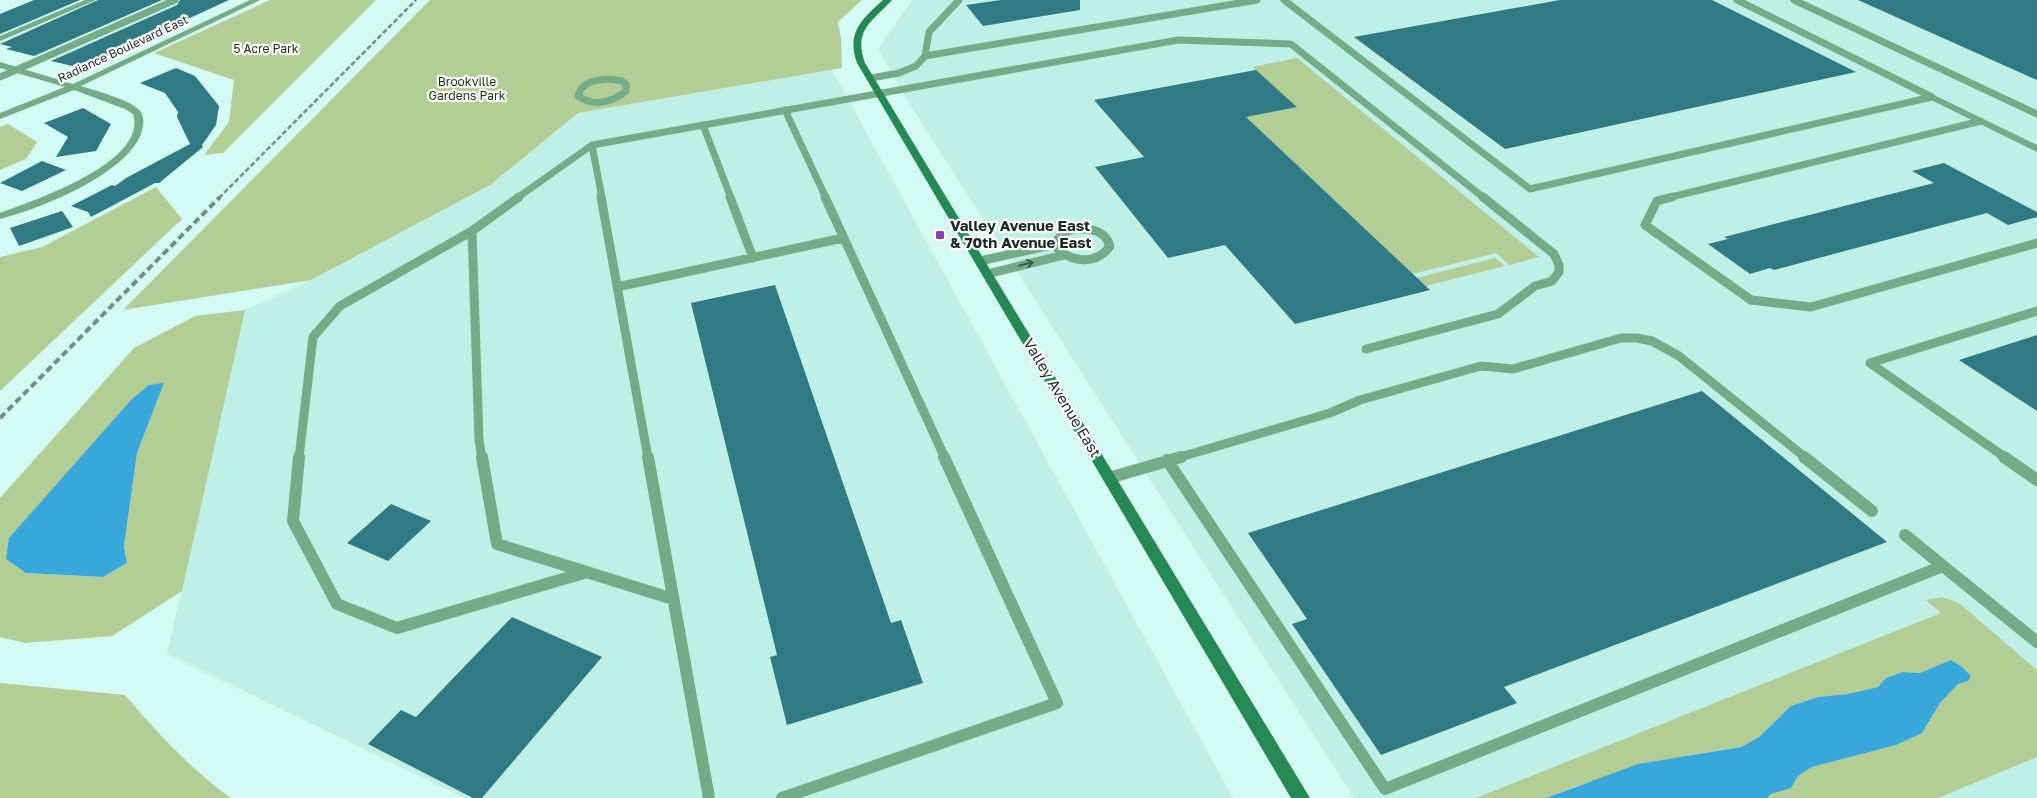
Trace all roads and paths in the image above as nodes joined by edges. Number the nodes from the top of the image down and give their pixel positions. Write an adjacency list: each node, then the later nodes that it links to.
1 (92, 0): 10 (street)
2 (175, 0): 13 (lane)
3 (256, 0): 16 (street, Radiance Boulevard East)
4 (888, 0): 15 (main road, Valley Avenue East)
5 (959, 0): 11 (lane)
6 (1257, 0): 11 (lane)
7 (1284, 0): 18 (lane)
8 (1737, 0): 18 (lane)
9 (1794, 0): 21 (lane)
10 (0, 39)
11 (925, 56): 15 (lane)
12 (0, 65): 13 (street)
13 (18, 70): 14 (lane); 16 (street)
14 (0, 77)
15 (871, 78): 17 (main road, Valley Avenue East)
16 (73, 88): 22 (street, Radiance Boulevard East); 27 (street)
17 (879, 93): 20 (lane); 34 (main road, Valley Avenue East); 38 (lane)
18 (1932, 97): 23 (street)
19 (593, 102): 19 (lane)
20 (785, 110): 24 (lane); 29 (lane)
21 (2037, 114)
22 (0, 116)
23 (1982, 121): 26 (street); 30 (lane)
24 (703, 125): 25 (lane); 33 (lane)
25 (592, 145): 28 (lane); 36 (lane)
26 (2037, 149)
27 (0, 216)
28 (472, 231): 45 (lane); 45 (lane)
29 (844, 238): 33 (lane); 49 (lane)
30 (2037, 243)
31 (1056, 244): 32 (lane); 32 (lane); 34 (lane)
32 (1064, 255): 35 (lane, one-way to 32)
33 (753, 258): 36 (lane)
34 (980, 261): 35 (main road, Valley Avenue East)
35 (987, 274): 40 (main road, Valley Avenue East)
36 (617, 287): 46 (lane)
37 (2037, 311): 41 (lane)
38 (1366, 349)
39 (1168, 460): 40 (lane); 42 (lane); 44 (lane)
40 (1109, 478): 50 (main road, Valley Avenue East)
41 (2037, 480)
42 (1872, 511)
43 (1905, 536): 44 (lane)
44 (1943, 566): 47 (lane)
45 (587, 572): 46 (lane)
46 (673, 599): 48 (lane)
47 (2037, 642)
48 (709, 798)
49 (782, 798)
50 (1301, 798)

